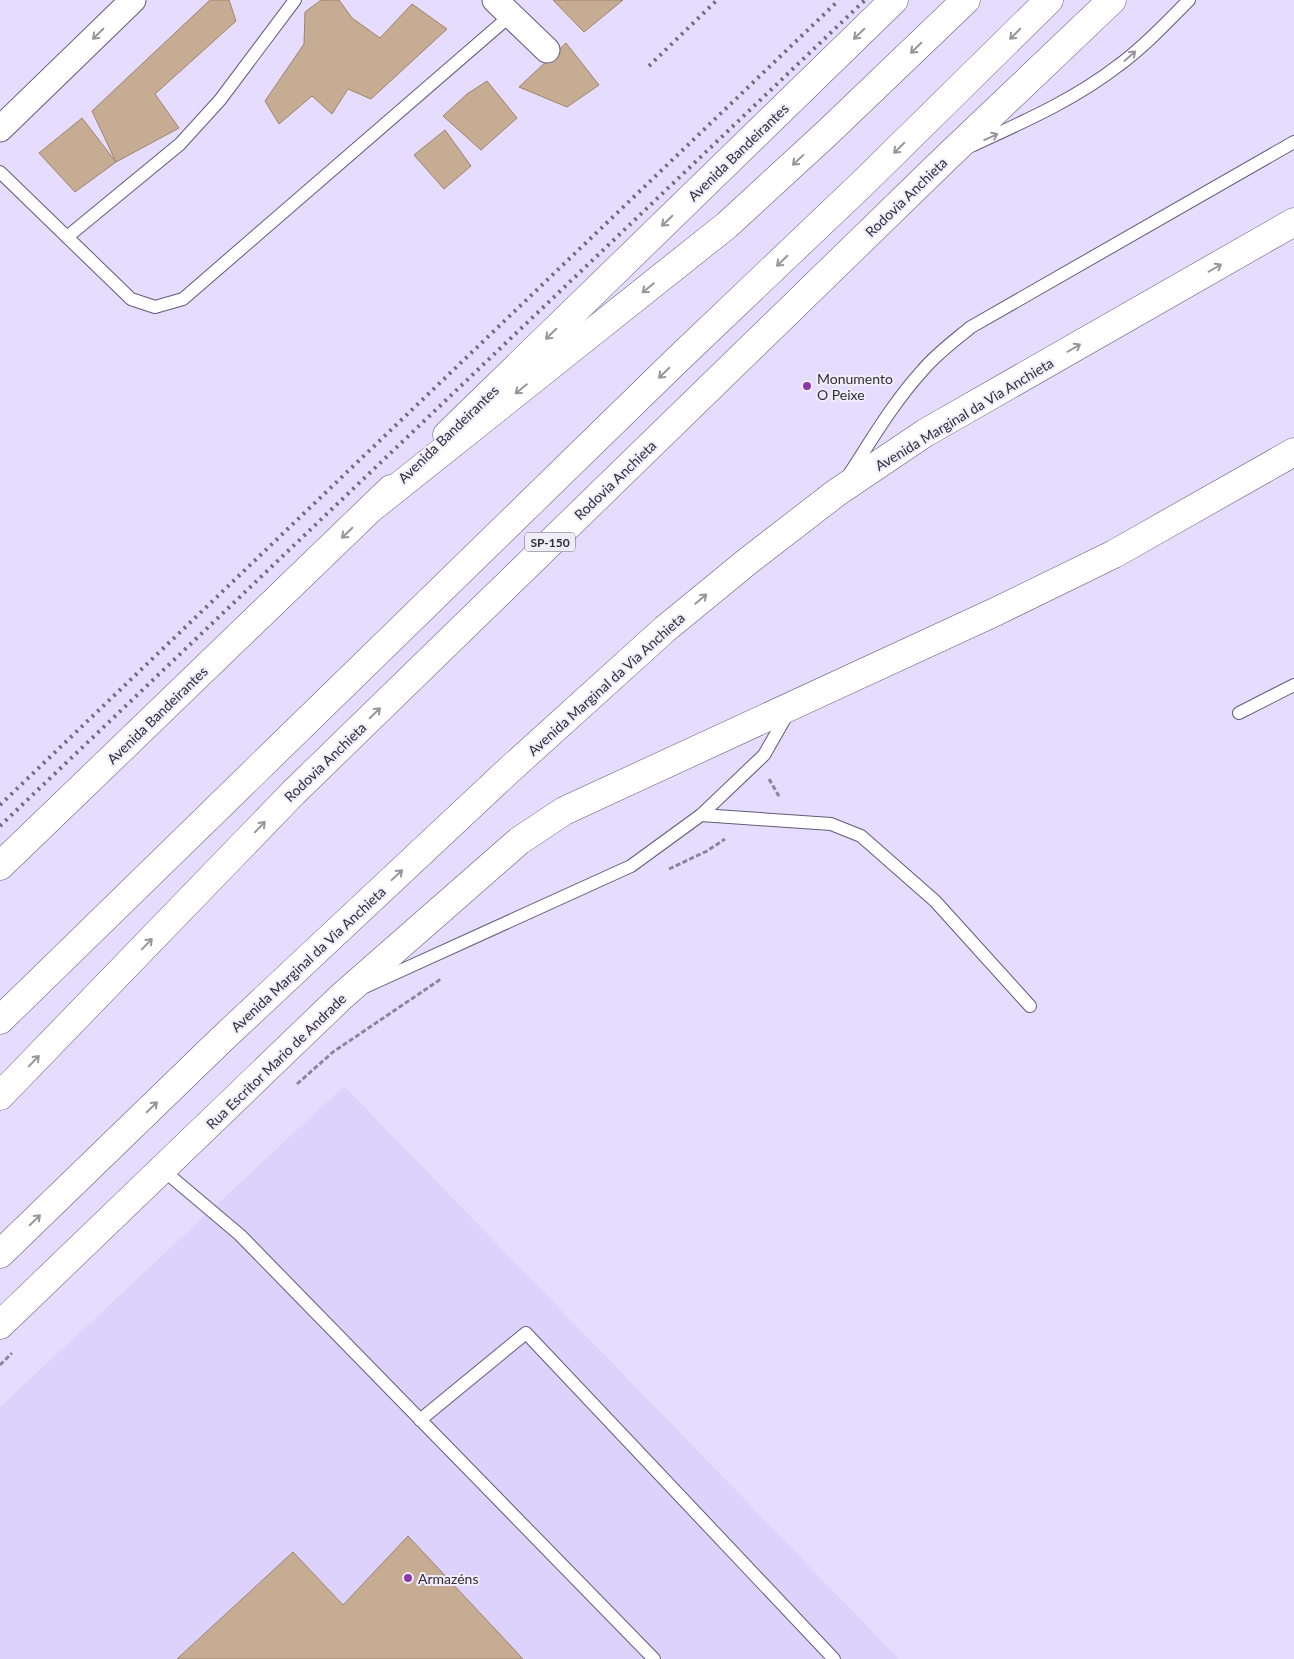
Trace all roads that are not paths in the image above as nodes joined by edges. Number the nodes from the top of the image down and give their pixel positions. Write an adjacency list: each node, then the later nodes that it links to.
1 (133, 0): 10 (street, one-way to 10)
2 (295, 0): 15 (lane)
3 (894, 0): 18 (main road, Avenida Bandeirantes, one-way to 18)
4 (1050, 0): 26 (main road, SP-150, one-way to 26)
5 (1112, 0): 12 (main road, Rodovia Anchieta / SP-150)
6 (1190, 0): 12 (lane, one-way to 6)
7 (958, 7): 18 (main road, one-way to 18)
8 (503, 8): 9 (street); 15 (lane)
9 (547, 50)
10 (0, 129)
11 (1294, 142): 17 (lane)
12 (946, 158): 27 (main road, Rodovia Anchieta / SP-150, one-way to 12)
13 (0, 172): 15 (lane)
14 (1294, 222): 17 (main road, Avenida Marginal da Via Anchieta, one-way to 14)
15 (67, 236)
16 (1294, 452): 20 (main road)
17 (836, 492): 29 (main road, Avenida Marginal da Via Anchieta, one-way to 17)
18 (374, 506): 23 (main road, Avenida Bandeirantes, one-way to 23)
19 (1294, 685): 21 (lane)
20 (792, 706): 22 (lane); 24 (main road, Rua Escritor Mario de Andrade)
21 (1240, 713)
22 (701, 816): 24 (lane); 25 (lane)
23 (0, 866)
24 (342, 997): 28 (main road, Rua Escritor Mario de Andrade)
25 (1030, 1006)
26 (0, 1020)
27 (0, 1096)
28 (163, 1170): 30 (main road, Rua Escritor Mario de Andrade); 31 (lane)
29 (0, 1254)
30 (0, 1325)
31 (420, 1420): 32 (lane); 33 (lane)
32 (654, 1659)
33 (834, 1659)

